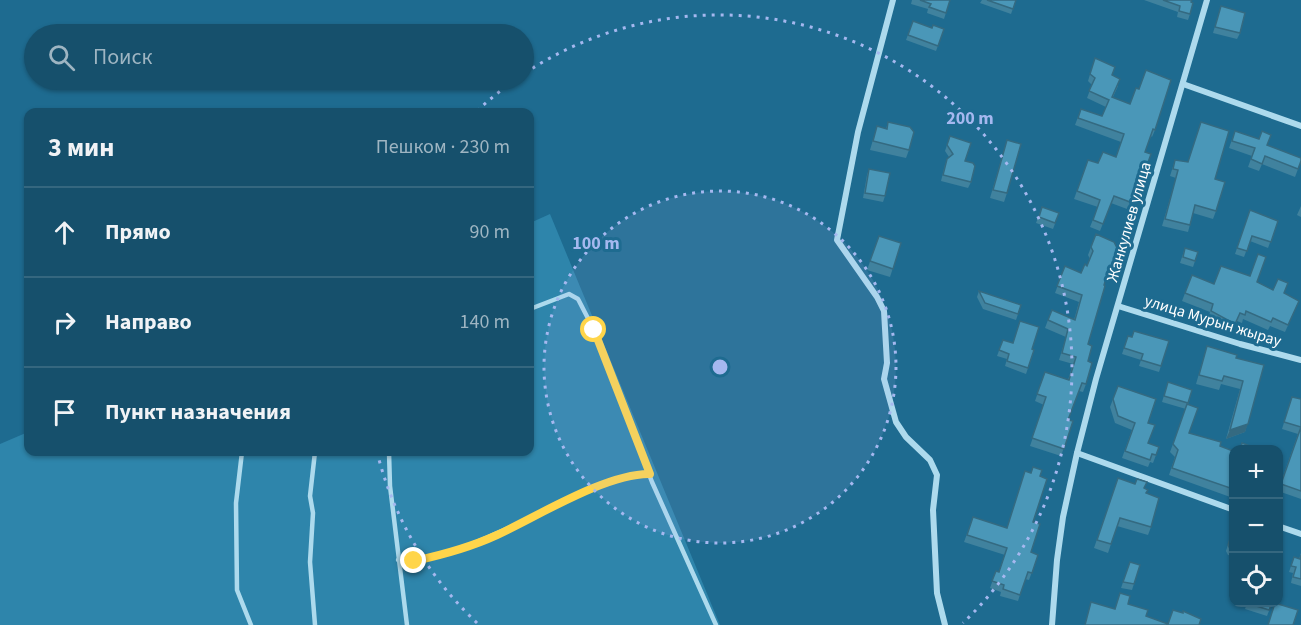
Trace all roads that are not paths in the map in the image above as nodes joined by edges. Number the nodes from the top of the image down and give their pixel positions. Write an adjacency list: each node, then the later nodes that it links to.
1 (893, 0): 21 (street)
2 (1208, 0): 3 (street, Жанкулиев улица)
3 (1183, 84): 4 (street); 5 (street, Жанкулиев улица)
4 (1301, 126)
5 (1118, 306): 7 (street, улица Мурын жырау); 8 (street, Жанкулиев улица)
6 (534, 307): 12 (lane)
7 (1301, 360)
8 (1077, 453): 13 (street); 22 (street, Жанкулиев улица)
9 (242, 456): 17 (lane)
10 (315, 456): 18 (lane)
11 (389, 456): 16 (lane)
12 (650, 474): 16 (lane); 20 (lane)
13 (1229, 509)
14 (1283, 528): 15 (street)
15 (1301, 534)
16 (398, 560): 19 (lane)
17 (251, 625)
18 (315, 625)
19 (407, 625)
20 (716, 625)
21 (945, 625)
22 (1052, 625)

